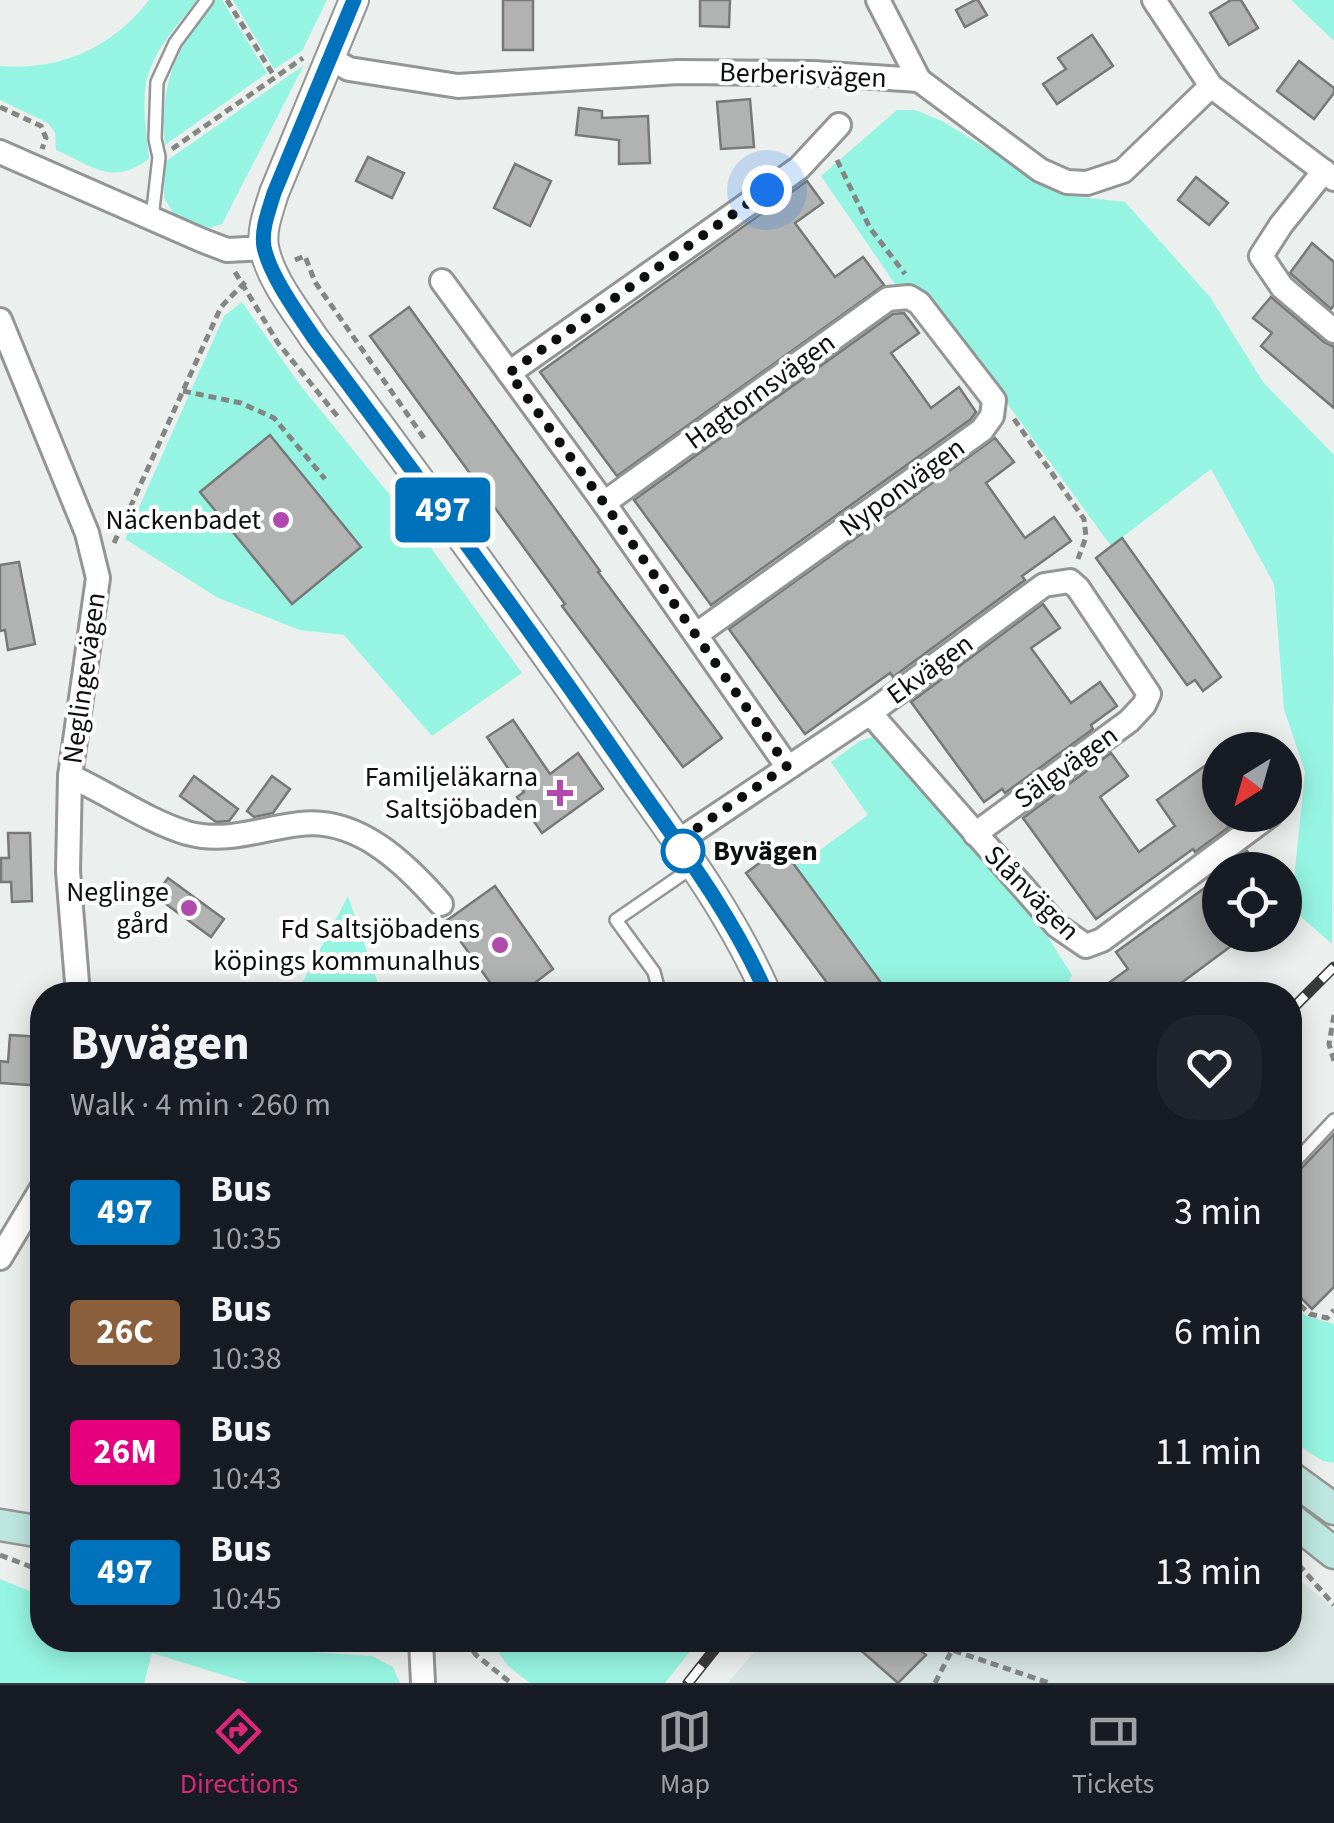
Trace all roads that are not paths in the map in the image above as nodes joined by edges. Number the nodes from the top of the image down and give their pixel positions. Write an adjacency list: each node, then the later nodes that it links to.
1 (207, 0): 11 (lane)
2 (354, 0): 5 (street)
3 (878, 0): 6 (street)
4 (1154, 0): 7 (street)
5 (330, 59): 6 (street, Berberisvägen); 12 (street)
6 (919, 80): 7 (street, Berberisvägen)
7 (1211, 86): 10 (street)
8 (833, 132): 17 (street)
9 (0, 152): 11 (street)
10 (1329, 175): 16 (street)
11 (152, 218): 12 (street)
12 (264, 248): 26 (street)
13 (442, 281): 17 (street)
14 (914, 300): 18 (street, Hagtornsvägen); 19 (street, Nyponvägen)
15 (0, 320): 23 (street, Neglingevägen)
16 (1334, 331)
17 (509, 373): 18 (street)
18 (604, 503): 19 (street)
19 (697, 634): 22 (street)
20 (1149, 694): 21 (street, Ekvägen); 25 (street, Sälgvägen)
21 (870, 712): 22 (street, Ekvägen); 25 (street, Slånvägen)
22 (787, 766): 26 (street, Ekvägen)
23 (70, 776): 28 (street); 29 (street, Neglingevägen)
24 (1247, 832): 25 (street, Slånvägen)
25 (975, 834)
26 (677, 842): 27 (street)
27 (693, 866): 30 (lane); 31 (street)
28 (441, 904)
29 (77, 982)
30 (657, 982)
31 (761, 982)
32 (1334, 1120): 33 (lane)
33 (1302, 1154)
34 (30, 1208): 35 (street)
35 (0, 1258)
36 (1302, 1485): 37 (main road)
37 (1334, 1508)
38 (0, 1526): 40 (main road)
39 (1302, 1527): 41 (main road)
40 (30, 1530)
41 (1334, 1552)
42 (421, 1652): 43 (street)
43 (422, 1683)

